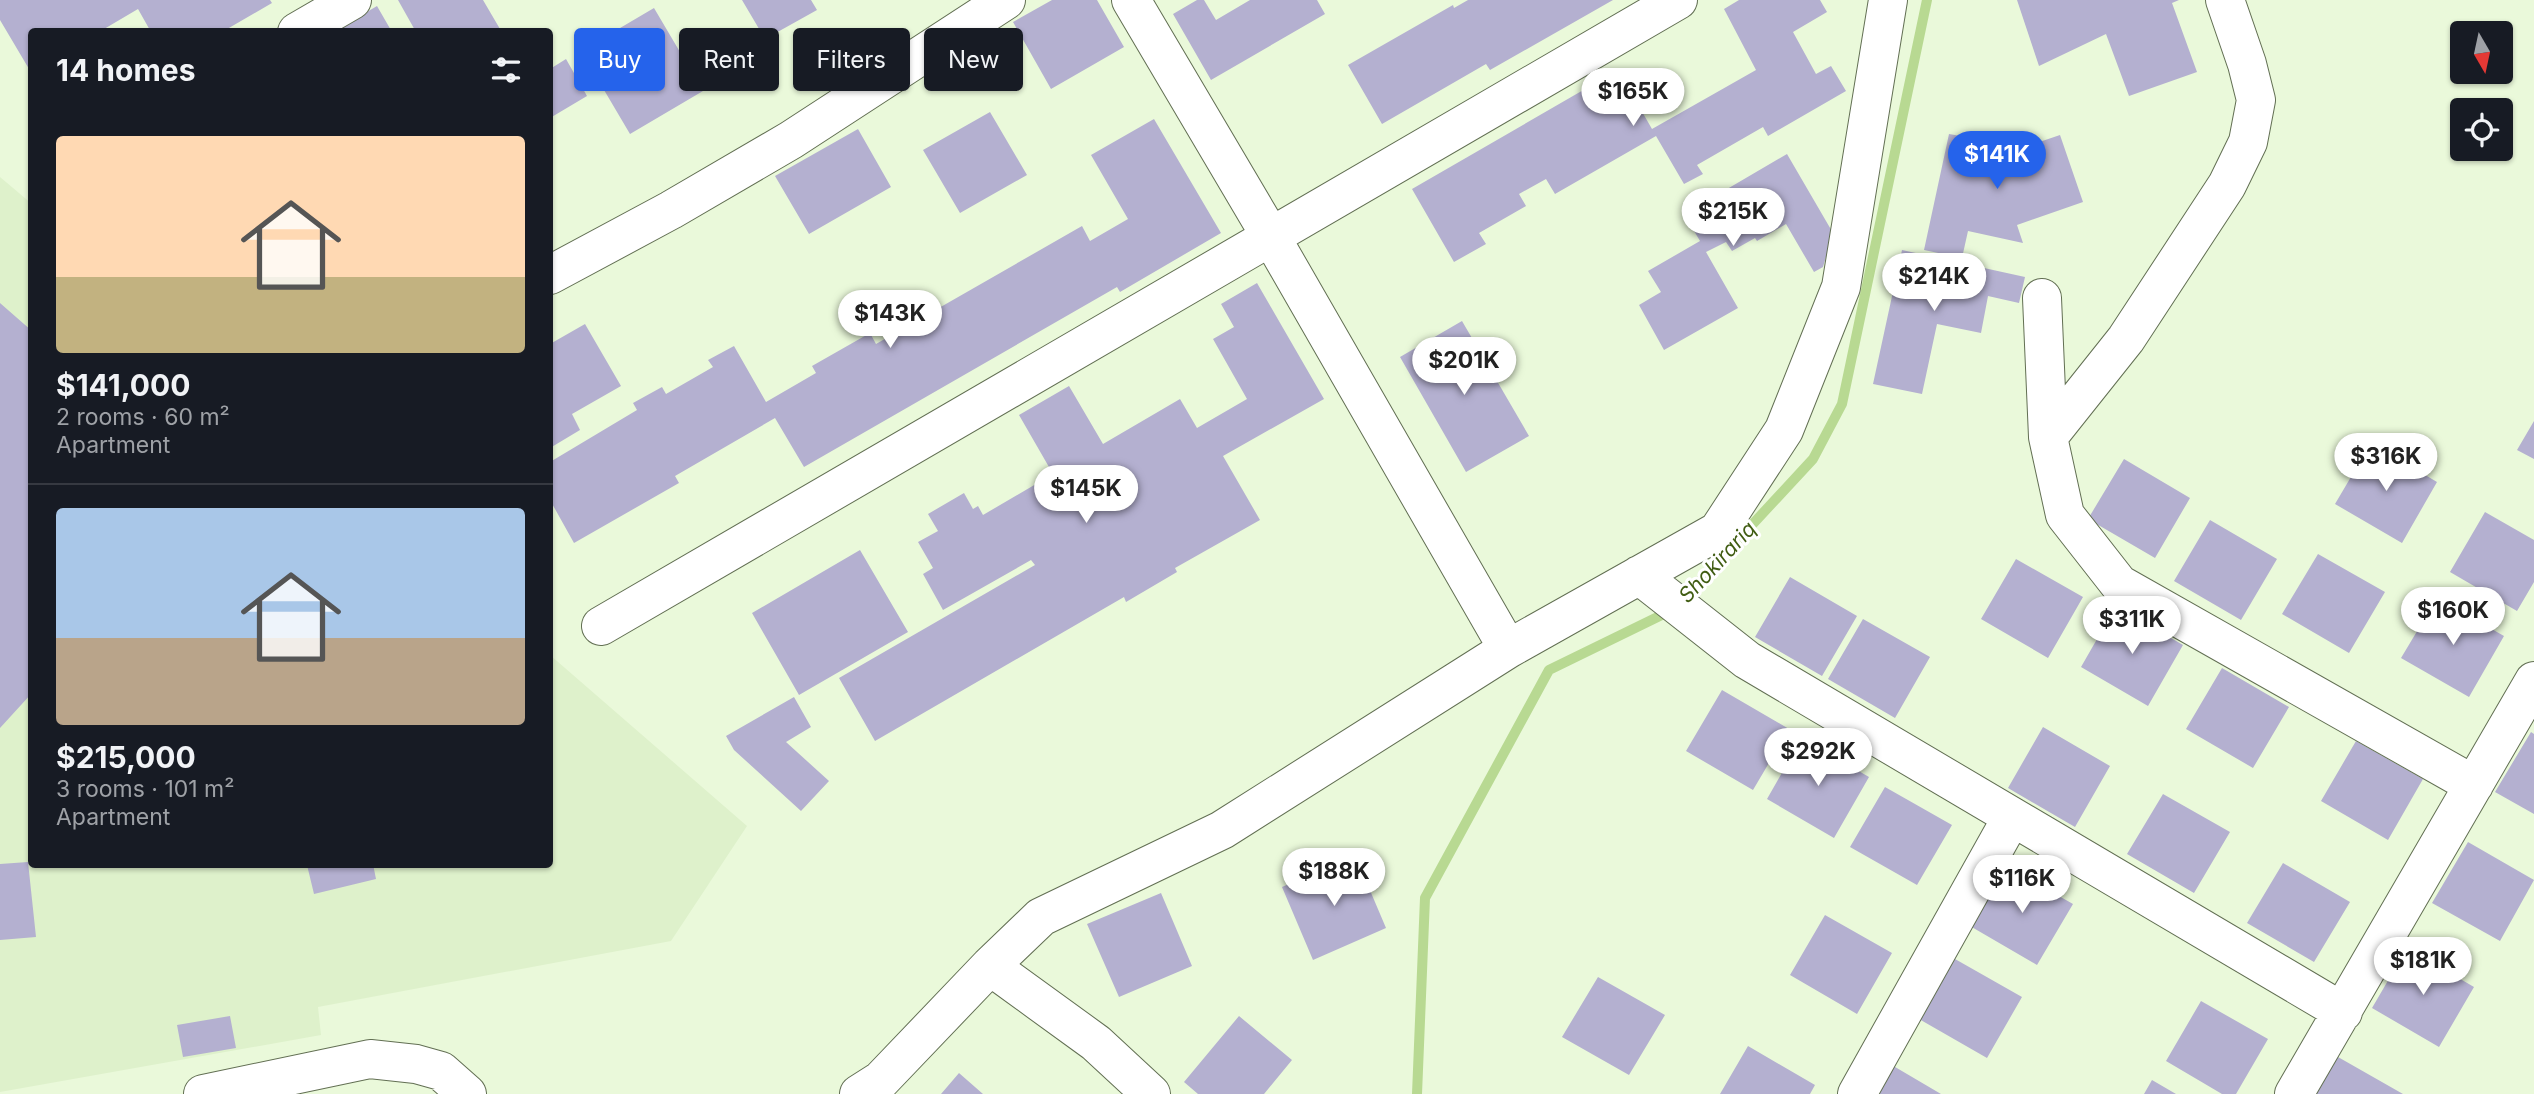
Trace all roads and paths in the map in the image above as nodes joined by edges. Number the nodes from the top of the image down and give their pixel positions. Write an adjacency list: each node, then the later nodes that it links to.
1 (352, 0): 7 (street)
2 (1006, 0): 9 (street)
3 (1131, 0): 8 (street)
4 (1678, 0): 8 (street)
5 (1888, 0): 12 (street)
6 (2225, 0): 11 (street)
7 (304, 28)
8 (1271, 237): 13 (street); 14 (street)
9 (553, 273)
10 (2042, 298): 11 (street)
11 (2048, 437): 16 (street)
12 (1639, 575): 14 (street); 17 (street)
13 (601, 626)
14 (1508, 649): 18 (street)
15 (2534, 681): 16 (street)
16 (2474, 785): 19 (street)
17 (2012, 817): 19 (street); 25 (street)
18 (990, 966): 23 (street); 24 (street)
19 (2343, 1012): 26 (street)
20 (301, 1084): 21 (street); 22 (street)
21 (203, 1094)
22 (467, 1094)
23 (859, 1094)
24 (1152, 1094)
25 (1857, 1094)
26 (2294, 1094)

